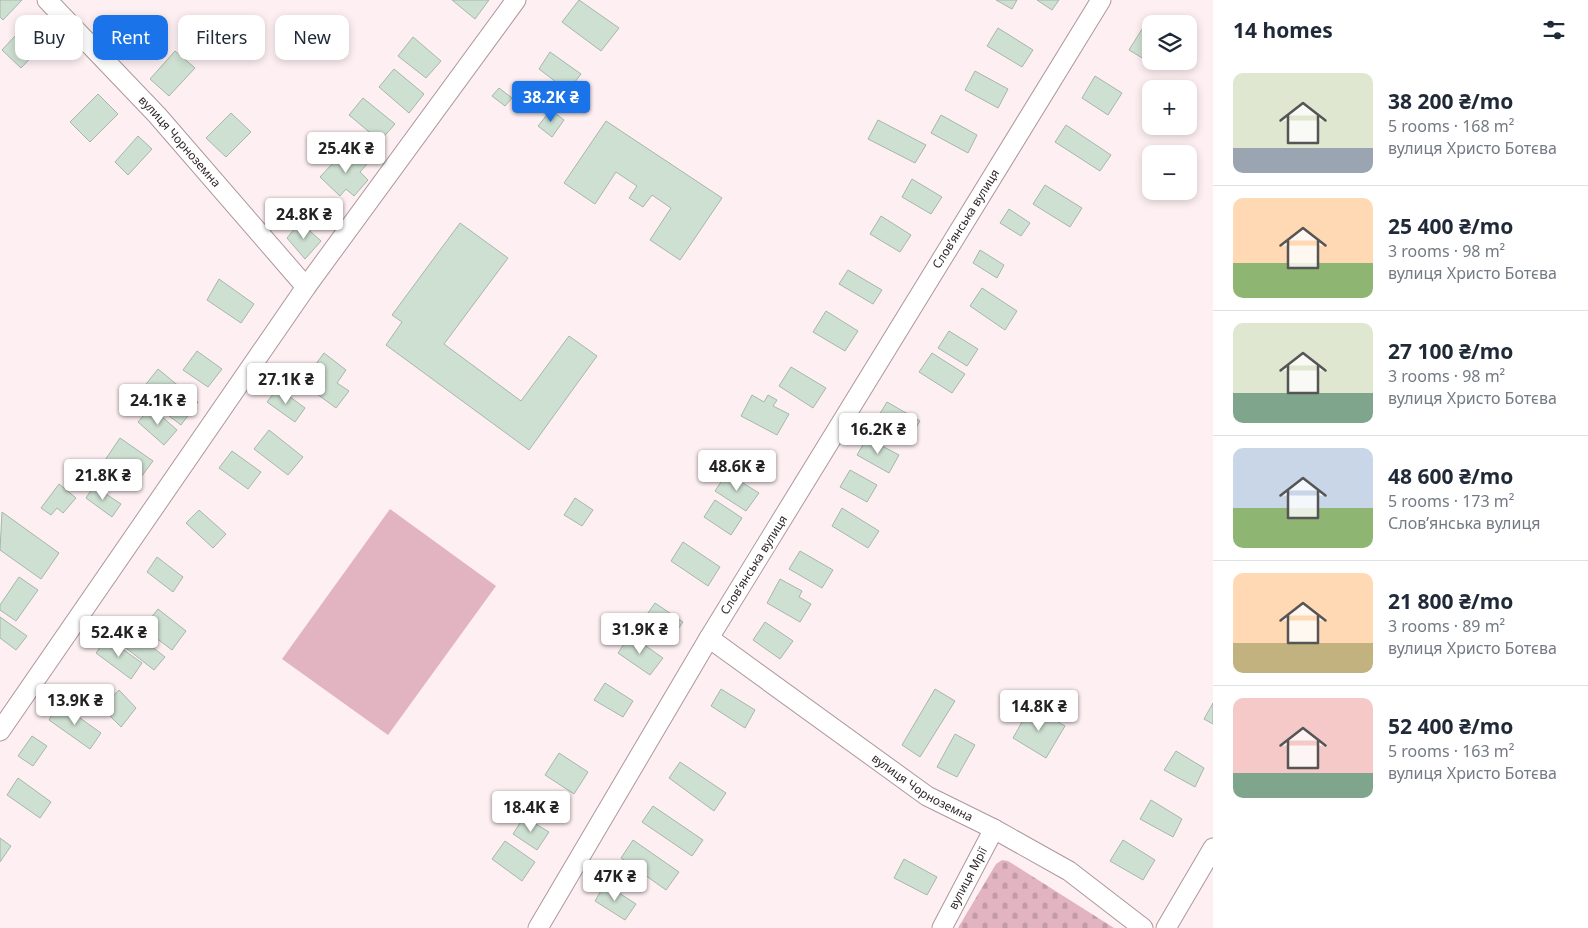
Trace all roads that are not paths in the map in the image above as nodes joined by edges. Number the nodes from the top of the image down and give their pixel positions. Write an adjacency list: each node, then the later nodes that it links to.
1 (47, 0): 4 (street, вулиця Чорноземна)
2 (516, 0): 4 (street)
3 (1101, 0): 5 (street, Словʼянська вулиця)
4 (306, 287): 6 (street)
5 (709, 638): 7 (street, вулиця Чорноземна); 9 (street, Словʼянська вулиця)
6 (0, 731)
7 (994, 829): 10 (street, вулиця Мрії); 11 (street, вулиця Чорноземна)
8 (1213, 848): 12 (street)
9 (538, 928)
10 (942, 928)
11 (1143, 928)
12 (1166, 928)

